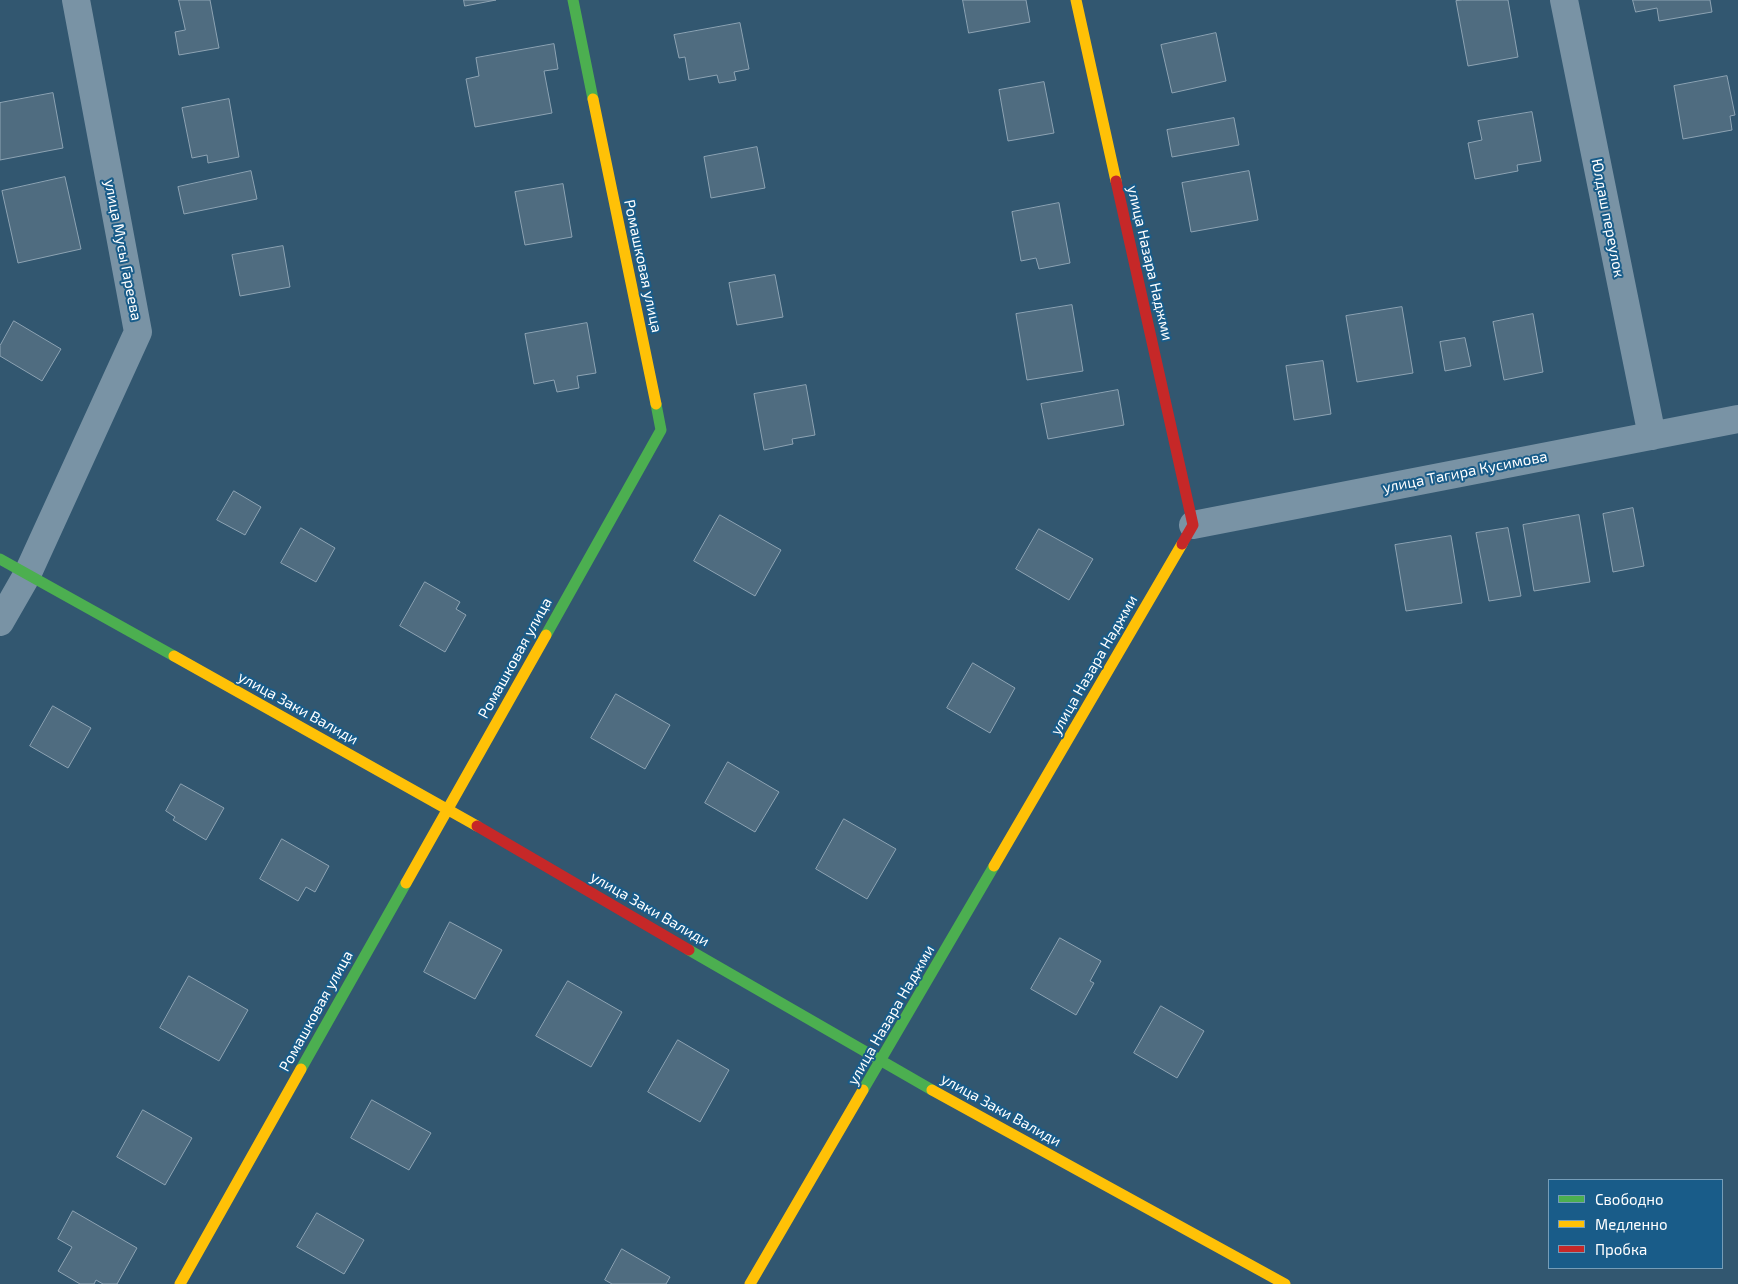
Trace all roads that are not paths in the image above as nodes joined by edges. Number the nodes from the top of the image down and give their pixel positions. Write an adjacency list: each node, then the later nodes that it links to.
1 (76, 0): 9 (street, улица Мусы Гареева)
2 (573, 0): 11 (street, Ромашковая улица)
3 (1076, 0): 7 (street, улица Назара Наджми)
4 (1564, 0): 6 (street, Юлдаш переулок)
5 (1738, 419): 6 (street, улица Тагира Кусимова)
6 (1652, 436): 7 (street, улица Тагира Кусимова)
7 (1193, 526): 12 (street, улица Назара Наджми)
8 (0, 559): 9 (street, улица Заки Валиди)
9 (27, 575): 10 (street, улица Мусы Гареева); 11 (street, улица Заки Валиди)
10 (0, 622)
11 (448, 808): 12 (street, улица Заки Валиди); 14 (street, Ромашковая улица)
12 (881, 1062): 13 (street, улица Заки Валиди); 15 (street, улица Назара Наджми)
13 (1258, 1277): 16 (street, улица Заки Валиди)
14 (180, 1284)
15 (750, 1284)
16 (1285, 1284)

